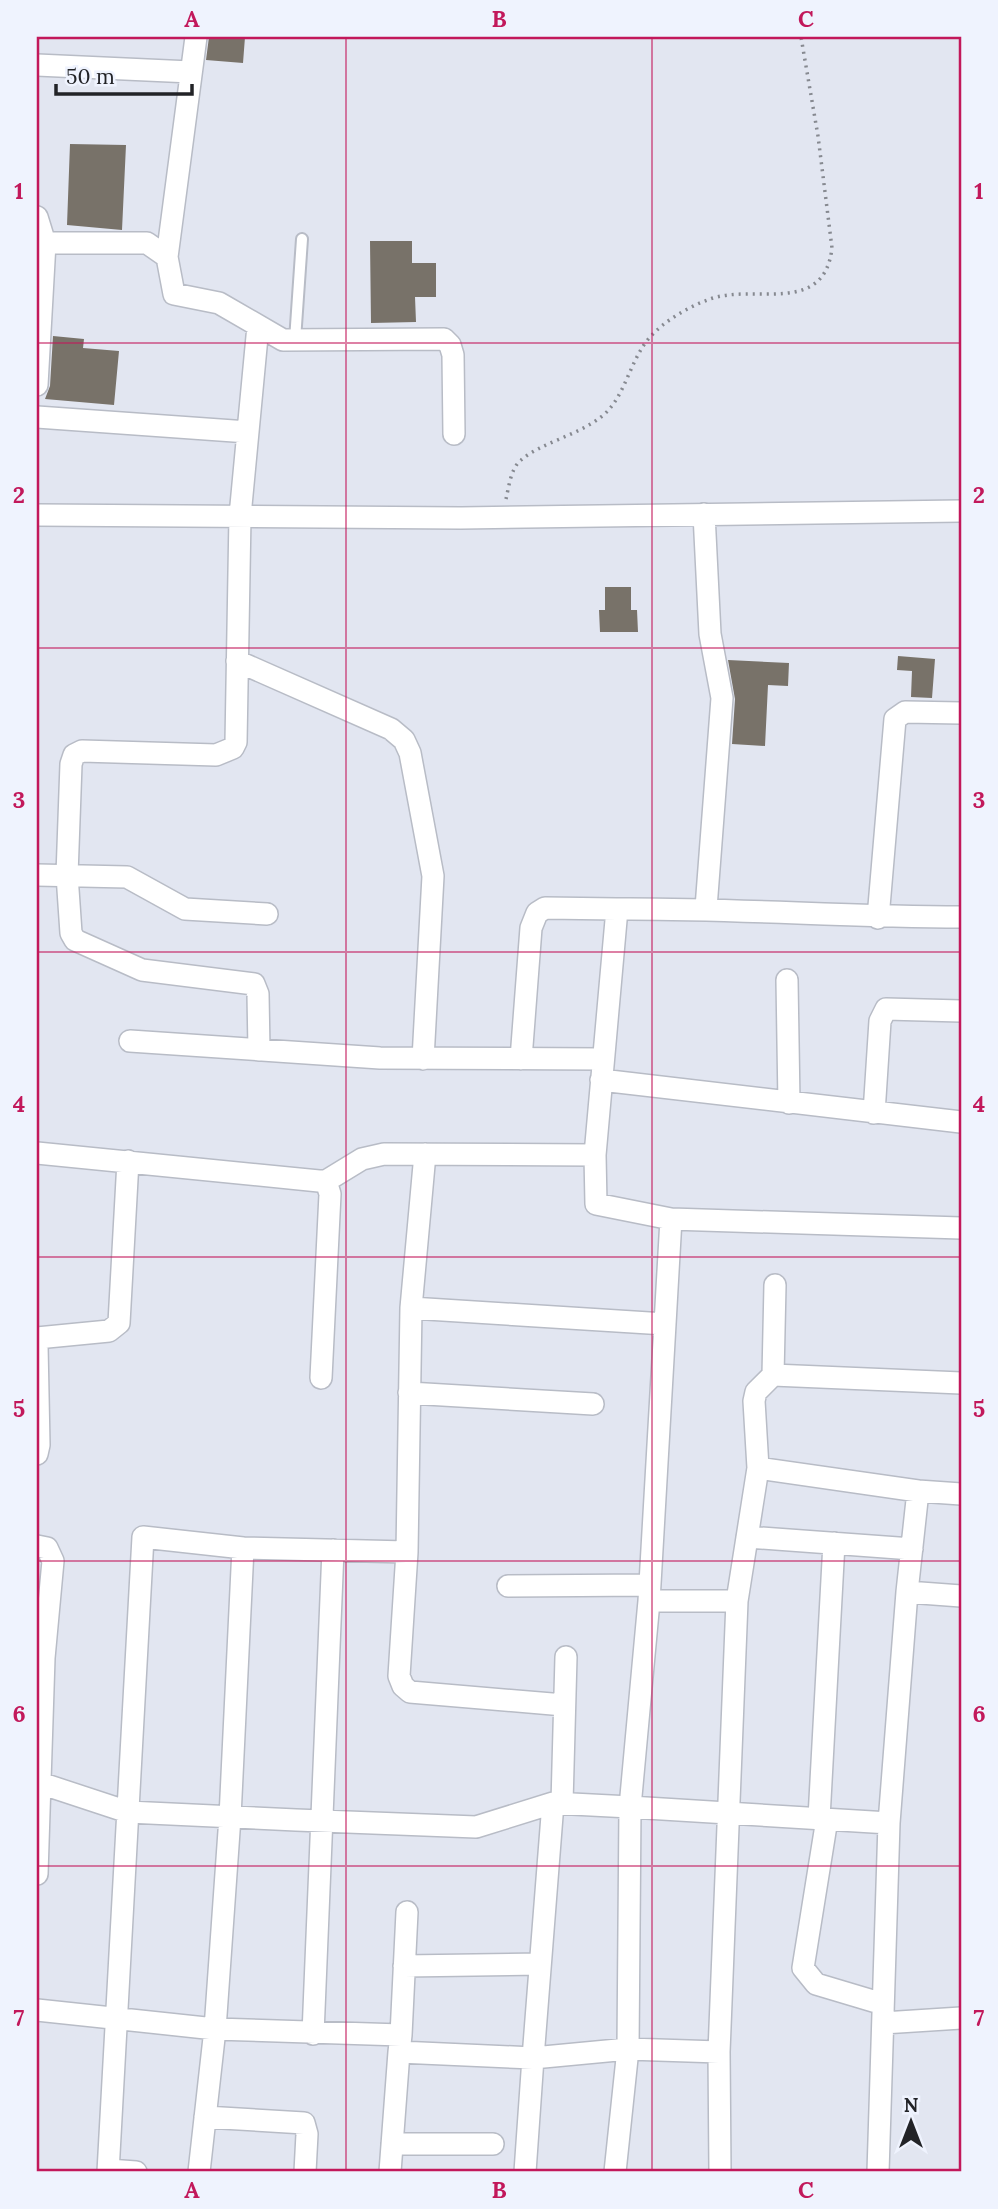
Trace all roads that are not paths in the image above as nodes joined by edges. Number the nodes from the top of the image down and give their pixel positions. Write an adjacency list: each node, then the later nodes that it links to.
1 (196, 37): 3 (street)
2 (37, 65): 3 (street)
3 (191, 72): 7 (street)
4 (37, 216): 6 (street)
5 (302, 239): 9 (lane)
6 (41, 243): 7 (street); 10 (street)
7 (167, 257): 8 (street)
8 (258, 326): 9 (street); 12 (street)
9 (296, 340): 13 (street)
10 (37, 385)
11 (37, 417): 12 (street)
12 (248, 432): 17 (street)
13 (454, 434)
14 (961, 511): 15 (street)
15 (704, 514): 17 (street); 22 (street)
16 (37, 515): 17 (street)
17 (240, 516): 18 (street)
18 (237, 661): 21 (street); 31 (street)
19 (961, 713): 26 (street)
20 (37, 875): 21 (street)
21 (67, 875): 24 (street); 30 (street)
22 (706, 908): 23 (street); 26 (street)
23 (617, 909): 32 (street); 33 (street)
24 (267, 914)
25 (961, 917): 26 (street)
26 (878, 918)
27 (787, 980): 34 (street)
28 (961, 1010): 35 (street)
29 (130, 1041): 30 (street)
30 (259, 1050): 31 (street)
31 (423, 1059): 32 (street)
32 (521, 1059): 33 (street)
33 (601, 1069): 34 (street); 39 (street)
34 (789, 1102): 35 (street)
35 (874, 1113): 36 (street)
36 (961, 1122)
37 (37, 1153): 40 (street)
38 (425, 1154): 39 (street); 41 (street); 45 (street)
39 (595, 1155): 42 (street)
40 (128, 1161): 41 (street); 47 (street)
41 (326, 1181): 50 (street)
42 (671, 1219): 43 (street); 46 (street)
43 (961, 1228)
44 (775, 1285): 49 (street)
45 (411, 1308): 46 (street); 52 (street)
46 (665, 1324): 67 (street)
47 (37, 1338)
48 (37, 1345): 54 (street)
49 (773, 1375): 51 (street); 55 (street)
50 (321, 1378)
51 (961, 1382)
52 (410, 1392): 53 (street); 64 (street)
53 (593, 1404)
54 (37, 1454)
55 (758, 1468): 56 (street); 58 (street)
56 (918, 1490): 57 (street); 62 (street)
57 (961, 1494)
58 (747, 1537): 59 (street); 69 (street)
59 (834, 1544): 62 (street); 79 (street)
60 (37, 1546): 71 (street)
61 (243, 1548): 63 (street); 76 (street); 78 (street)
62 (912, 1549): 66 (street)
63 (333, 1550): 64 (street); 80 (street)
64 (407, 1552): 72 (street)
65 (508, 1586): 67 (street)
66 (907, 1591): 68 (street); 81 (street)
67 (649, 1593): 69 (street); 75 (street)
68 (961, 1596)
69 (737, 1601): 77 (street)
70 (566, 1657): 72 (street)
71 (40, 1658): 73 (street)
72 (564, 1705): 74 (street)
73 (39, 1782): 76 (street); 82 (street)
74 (557, 1803): 75 (street); 80 (street); 84 (street)
75 (631, 1807): 77 (street); 93 (street)
76 (128, 1812): 78 (street); 89 (street)
77 (730, 1813): 79 (street); 94 (street)
78 (230, 1816): 80 (street); 90 (street)
79 (823, 1819): 81 (street); 87 (street)
80 (320, 1820): 91 (street)
81 (889, 1823): 87 (street)
82 (37, 1874)
83 (407, 1912): 85 (street)
84 (540, 1964): 85 (street); 95 (street)
85 (404, 1966): 92 (street)
86 (37, 2010): 89 (street)
87 (883, 2014): 88 (street); 107 (street)
88 (961, 2018)
89 (118, 2021): 90 (street); 99 (street)
90 (215, 2029): 91 (street); 96 (street)
91 (313, 2034): 92 (street)
92 (400, 2044): 95 (street); 97 (street)
93 (628, 2049): 94 (street); 95 (street); 105 (street)
94 (719, 2052): 106 (street)
95 (533, 2058): 104 (street)
96 (205, 2117): 101 (street); 102 (street)
97 (392, 2144): 98 (street); 103 (street)
98 (494, 2144)
99 (108, 2171): 100 (street)
100 (136, 2172)
101 (199, 2172)
102 (305, 2172)
103 (390, 2172)
104 (525, 2172)
105 (615, 2172)
106 (720, 2172)
107 (878, 2172)

